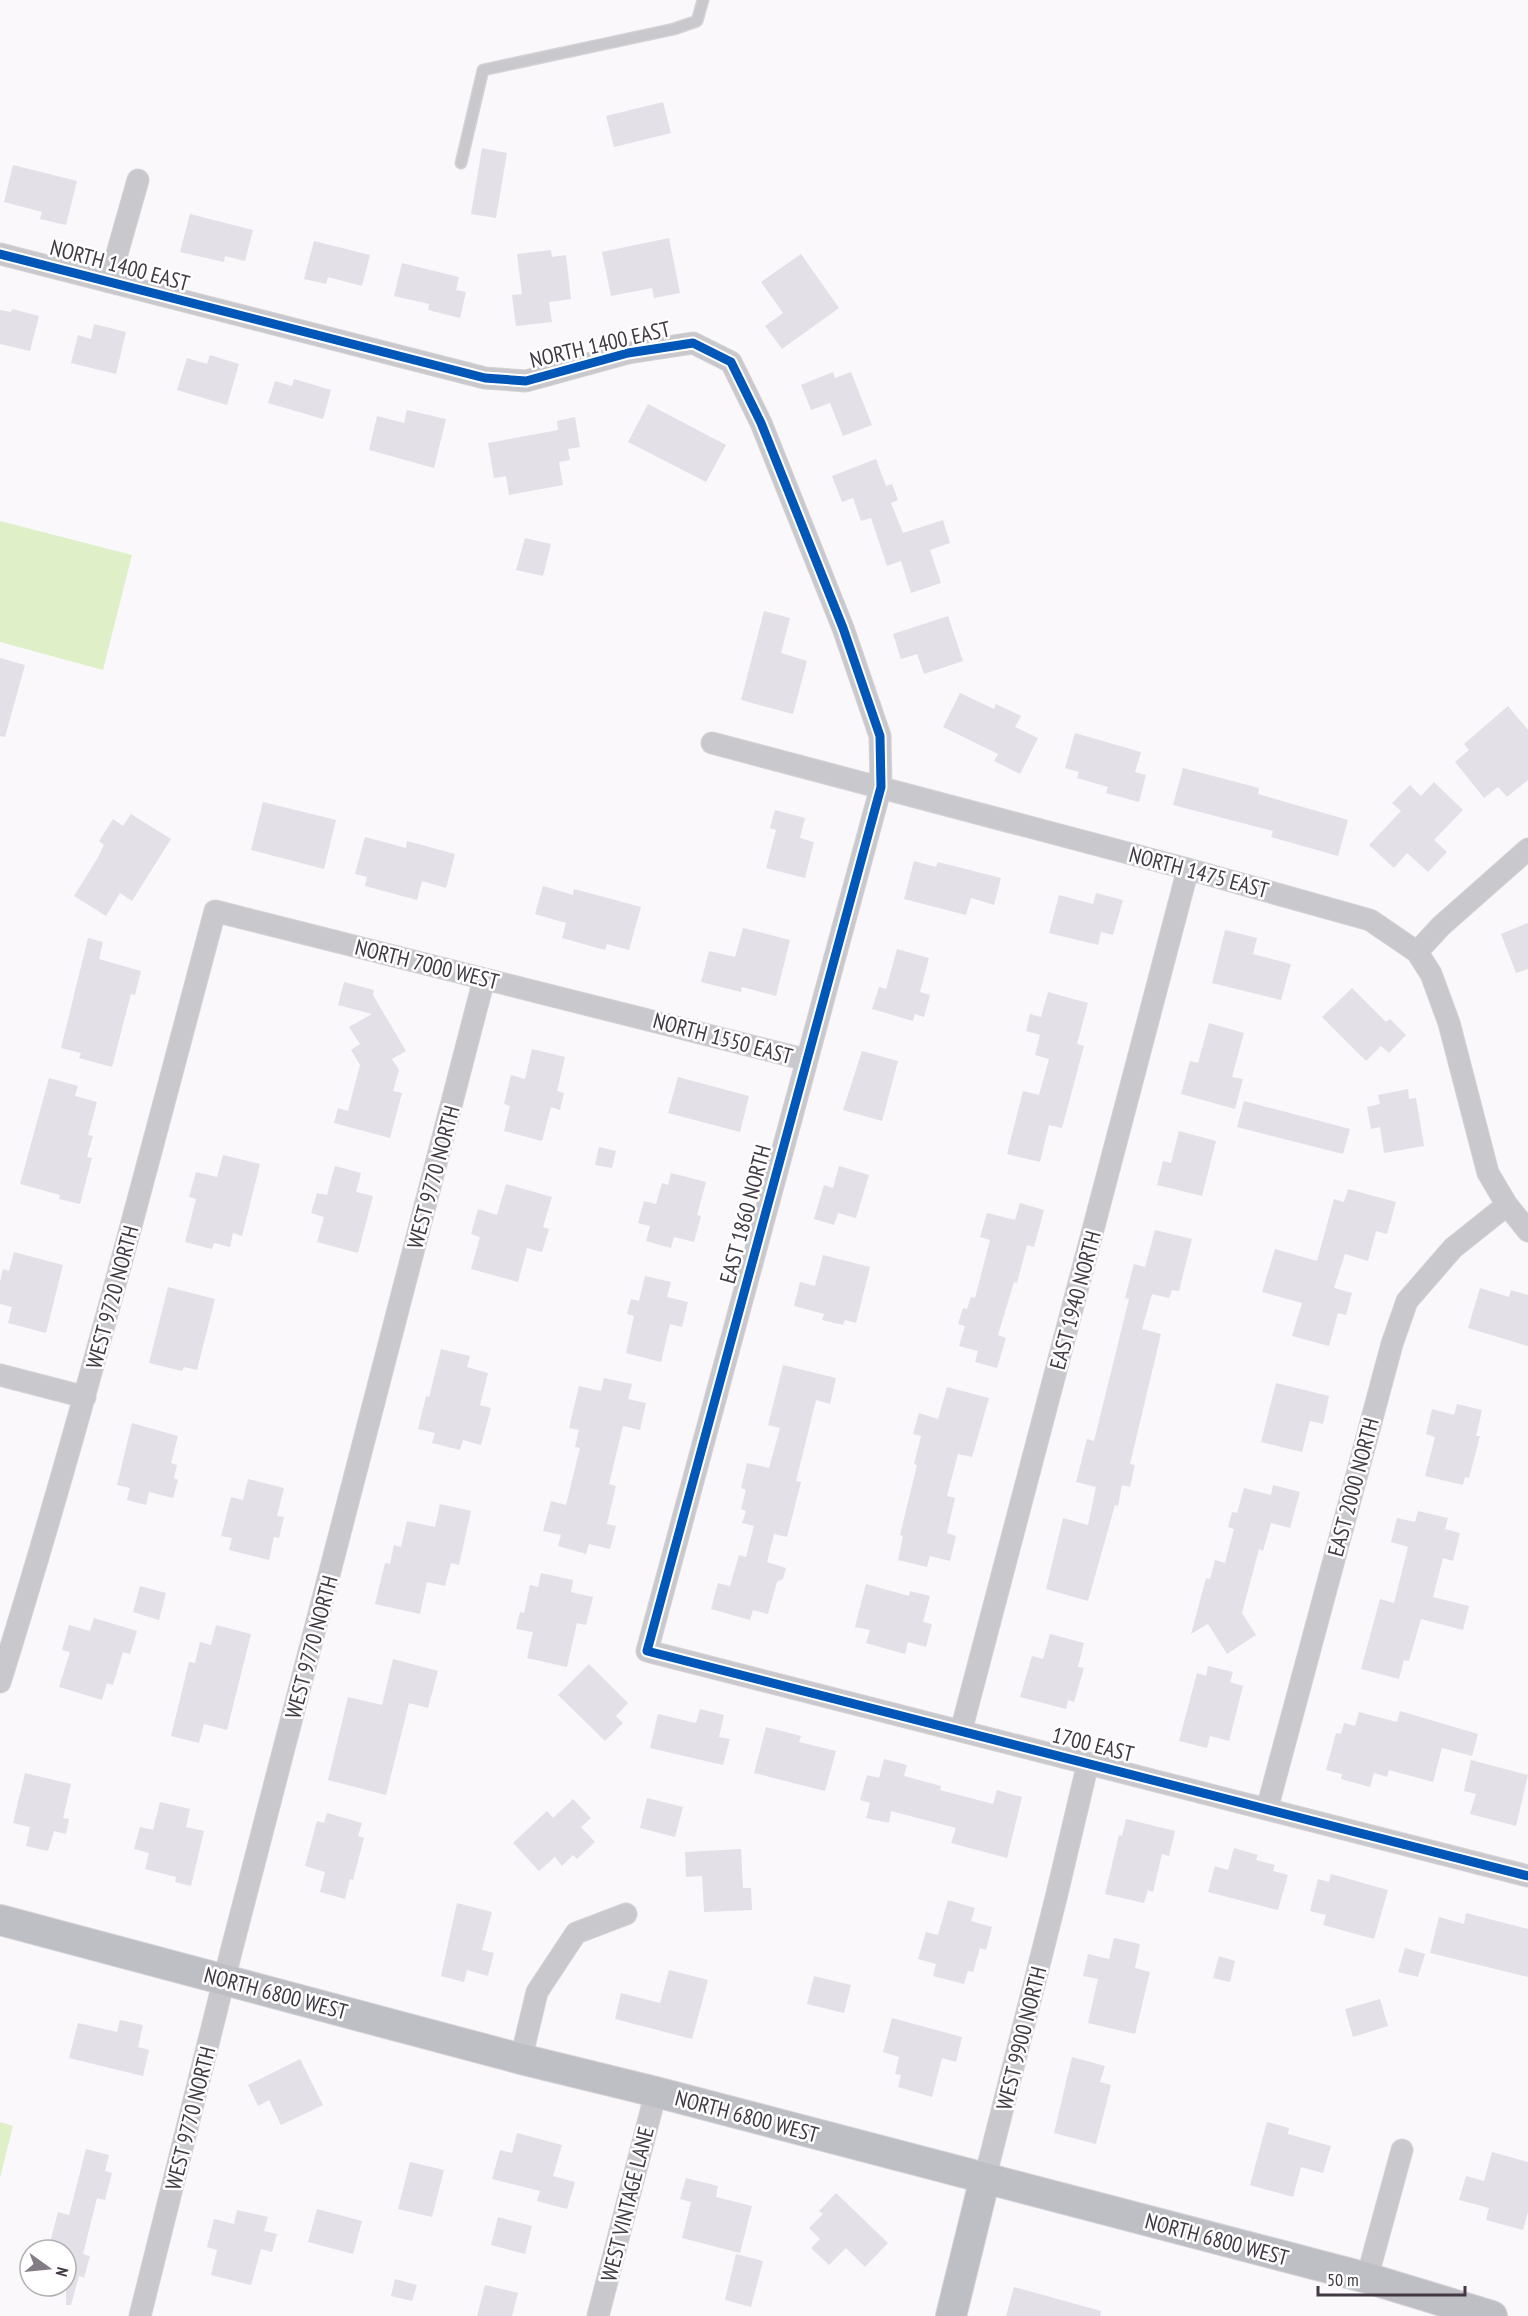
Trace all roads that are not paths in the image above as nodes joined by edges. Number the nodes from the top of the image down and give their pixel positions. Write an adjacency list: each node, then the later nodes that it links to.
1 (703, 0): 2 (lane)
2 (461, 163)
3 (138, 180): 5 (street)
4 (0, 254): 5 (street, NORTH 1400 EAST)
5 (109, 282): 7 (street, NORTH 1400 EAST)
6 (712, 743): 7 (street, NORTH 1475 EAST)
7 (881, 787): 9 (street, NORTH 1475 EAST); 14 (street, EAST 1860 NORTH)
8 (1528, 849): 11 (street)
9 (1188, 868): 11 (street, NORTH 1475 EAST); 21 (street, EAST 1940 NORTH)
10 (215, 911): 12 (street, NORTH 7000 WEST); 18 (street, WEST 9720 NORTH)
11 (1416, 952): 15 (street, NORTH 1475 EAST)
12 (484, 979): 13 (street, NORTH 7000 WEST); 27 (street, WEST 9770 NORTH)
13 (639, 1016): 14 (street, NORTH 1550 EAST)
14 (807, 1060): 19 (street, EAST 1860 NORTH)
15 (1506, 1205): 16 (street); 23 (street, EAST 2000 NORTH)
16 (1528, 1231)
17 (0, 1375): 18 (street)
18 (85, 1398): 20 (street, WEST 9720 NORTH)
19 (647, 1651): 21 (street, 1700 EAST)
20 (0, 1682)
21 (961, 1731): 22 (street, 1700 EAST)
22 (1088, 1763): 23 (street, 1700 EAST); 31 (street, WEST 9900 NORTH)
23 (1267, 1809): 24 (street, 1700 EAST)
24 (1528, 1876)
25 (626, 1914): 28 (street)
26 (0, 1920): 27 (street, NORTH 6800 WEST)
27 (225, 1979): 28 (street, NORTH 6800 WEST); 33 (street, WEST 9770 NORTH)
28 (521, 2059): 29 (street, NORTH 6800 WEST)
29 (656, 2092): 31 (street, NORTH 6800 WEST); 34 (street, WEST VINTAGE LANE)
30 (1402, 2150): 32 (street)
31 (985, 2178): 32 (street, NORTH 6800 WEST); 35 (street)
32 (1367, 2278): 36 (street, NORTH 6800 WEST)
33 (140, 2316)
34 (598, 2316)
35 (951, 2316)
36 (1492, 2316)

